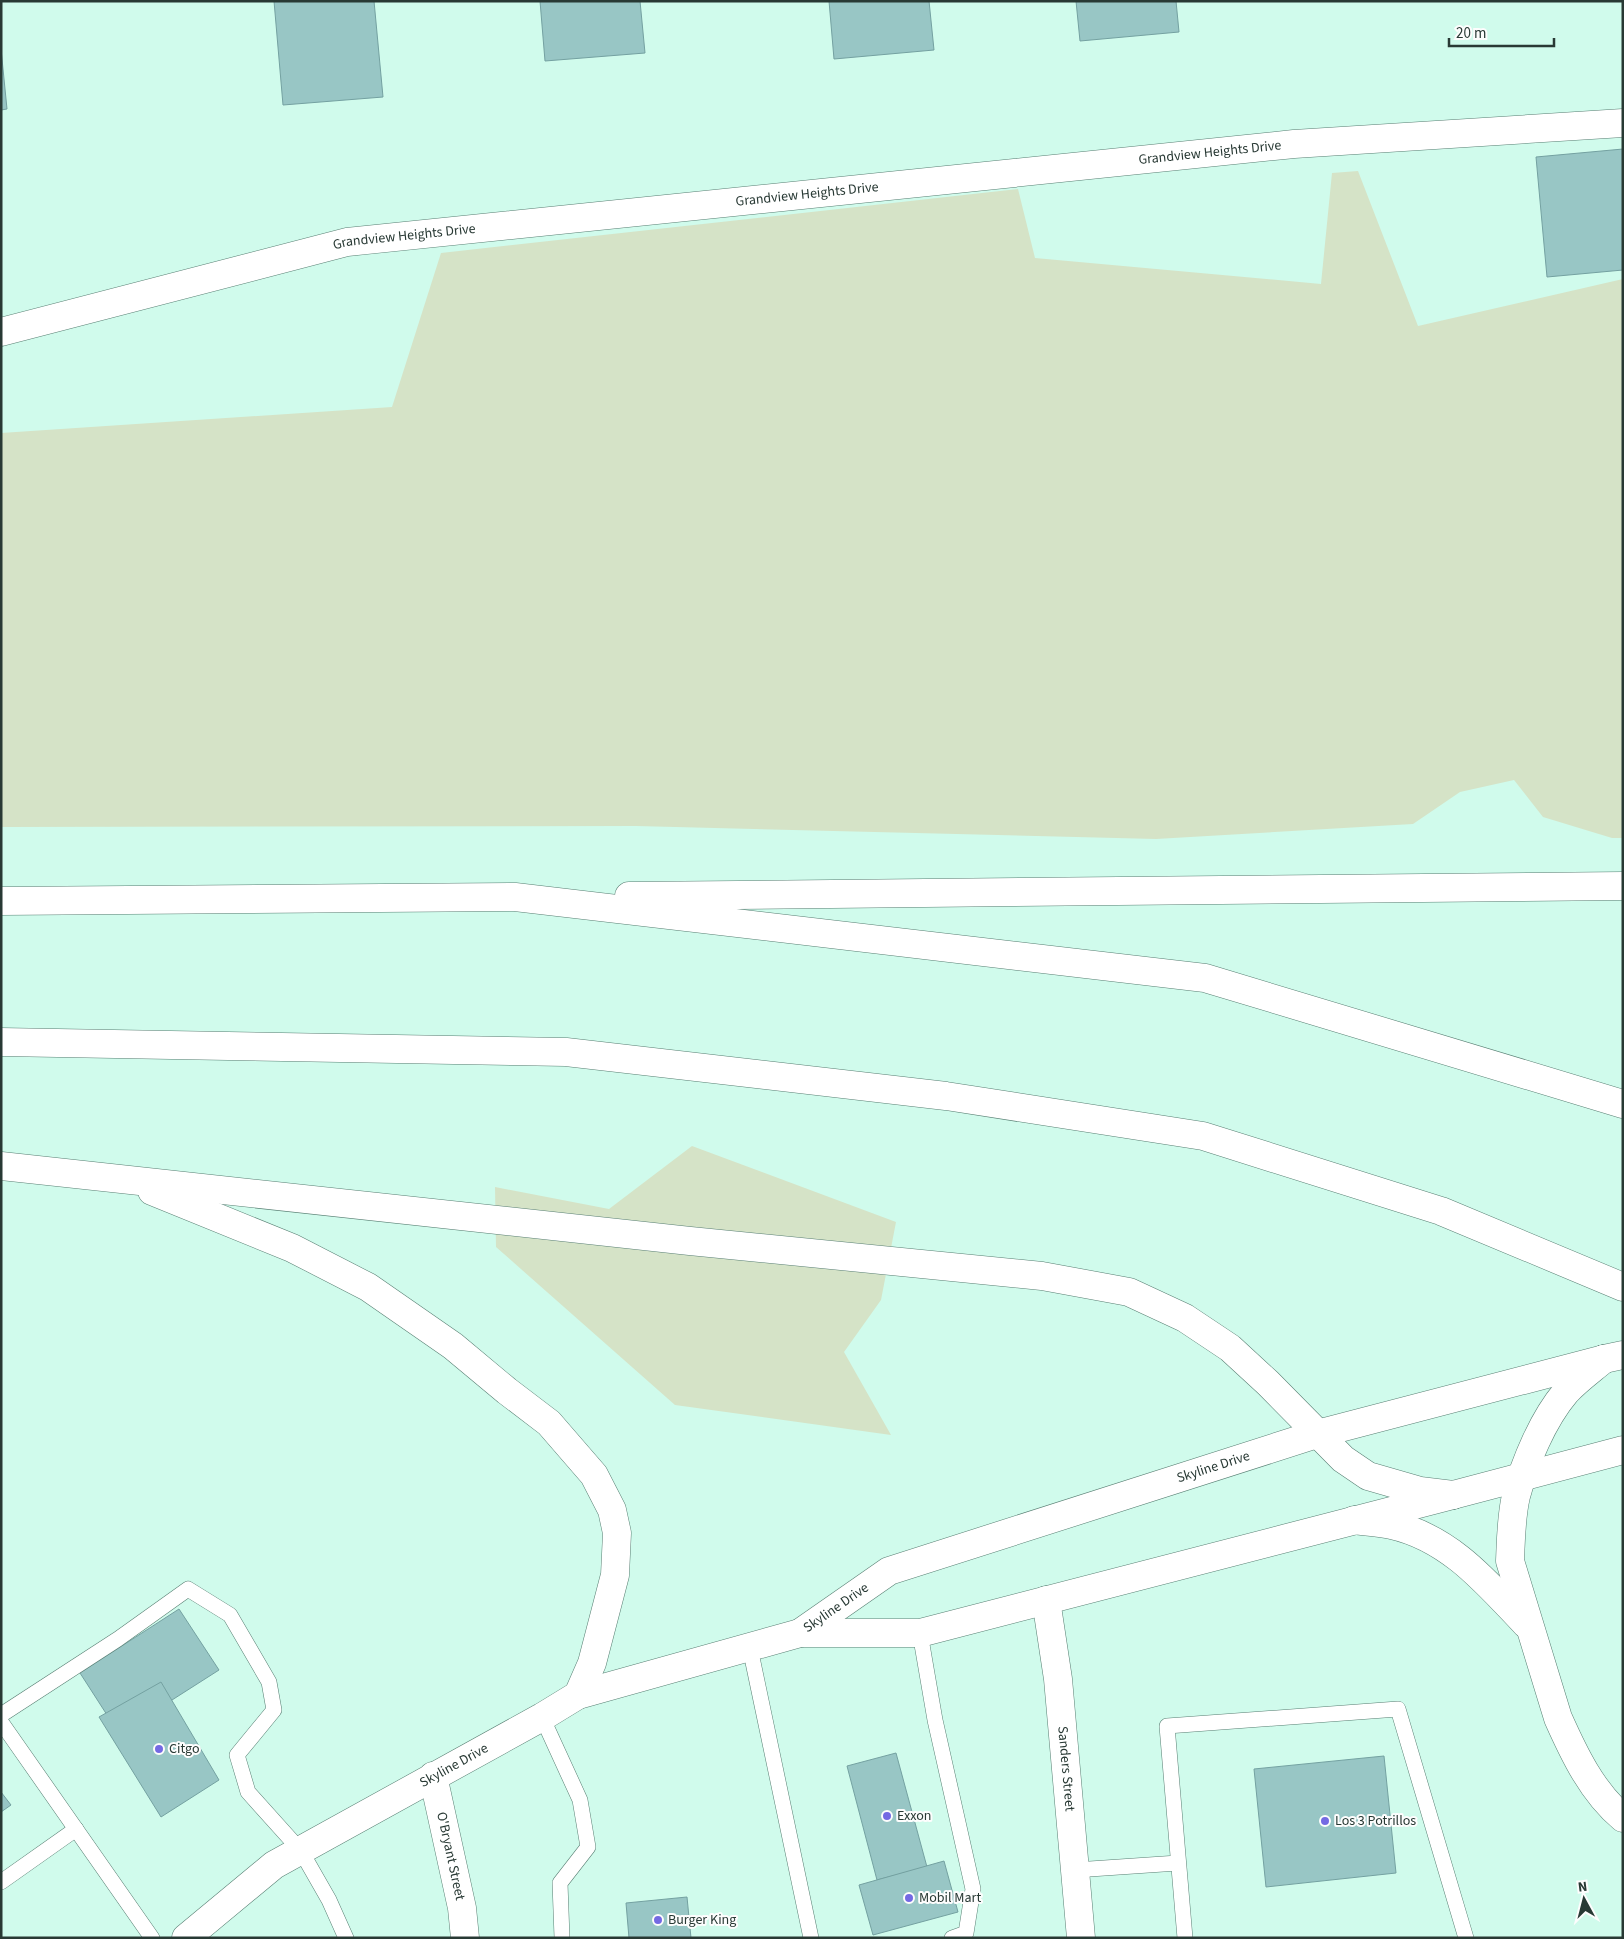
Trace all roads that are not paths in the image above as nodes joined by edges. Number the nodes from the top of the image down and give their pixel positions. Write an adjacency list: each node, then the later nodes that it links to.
1 (1623, 123): 2 (main road, Grandview Heights Drive)
2 (1, 332)
3 (1623, 886): 4 (main road)
4 (515, 897): 5 (main road); 7 (main road)
5 (1, 901)
6 (1, 1042): 10 (main road)
7 (1623, 1104)
8 (1, 1166): 9 (main road)
9 (118, 1178): 12 (main road); 22 (main road)
10 (1623, 1287)
11 (1613, 1357): 12 (main road, Skyline Drive); 14 (main road)
12 (1317, 1434): 15 (main road); 19 (main road, Skyline Drive)
13 (1623, 1450): 14 (main road, Skyline Drive)
14 (1523, 1477): 15 (main road, Skyline Drive); 18 (main road)
15 (1453, 1495): 16 (main road, Skyline Drive)
16 (1354, 1520): 17 (main road, Skyline Drive); 18 (main road)
17 (1046, 1600): 20 (main road, Skyline Drive); 31 (main road, Sanders Street)
18 (1531, 1629): 27 (main road)
19 (800, 1632): 20 (main road, Skyline Drive); 21 (main road, Skyline Drive)
20 (920, 1633): 39 (lane)
21 (750, 1648): 22 (main road, Skyline Drive); 38 (lane)
22 (578, 1695): 24 (main road, Skyline Drive)
23 (1, 1716): 29 (lane)
24 (542, 1717): 26 (main road, Skyline Drive); 37 (lane)
25 (1, 1722): 28 (lane)
26 (433, 1776): 29 (main road, Skyline Drive); 36 (main road, O'Bryant Street)
27 (1623, 1818)
28 (76, 1829): 32 (lane); 33 (lane)
29 (301, 1851): 34 (main road, Skyline Drive); 35 (lane)
30 (1178, 1863): 31 (lane); 41 (lane); 42 (lane)
31 (1075, 1870): 40 (main road, Sanders Street)
32 (1, 1882)
33 (152, 1938)
34 (186, 1938)
35 (346, 1938)
36 (465, 1938)
37 (562, 1938)
38 (811, 1938)
39 (952, 1938)
40 (1082, 1938)
41 (1185, 1938)
42 (1466, 1938)

